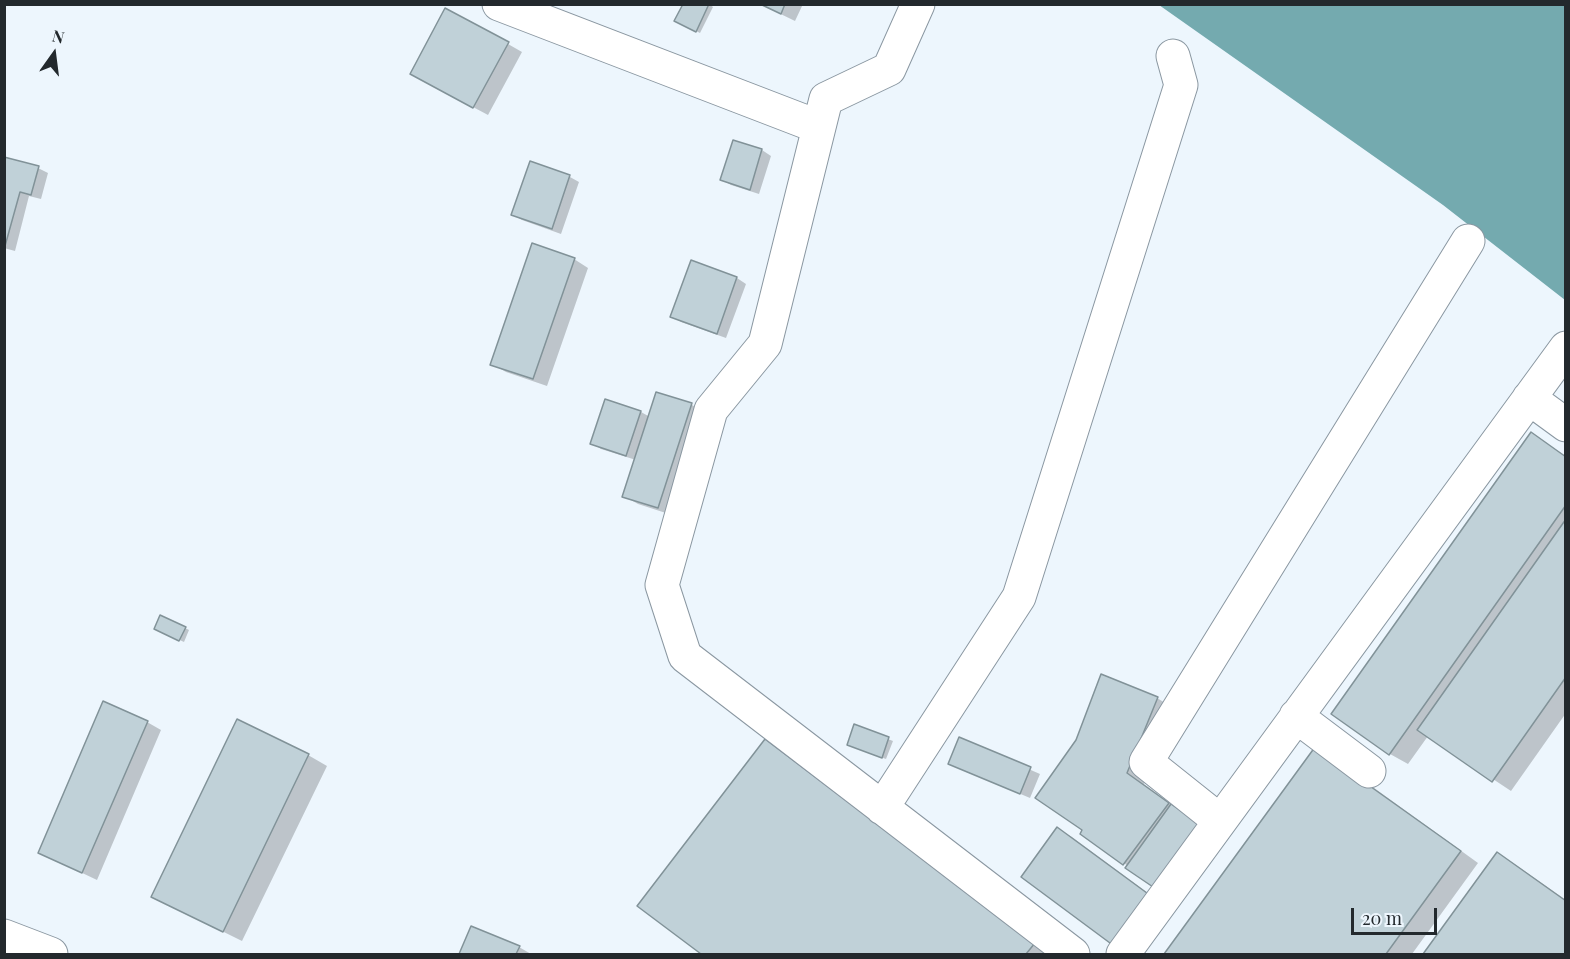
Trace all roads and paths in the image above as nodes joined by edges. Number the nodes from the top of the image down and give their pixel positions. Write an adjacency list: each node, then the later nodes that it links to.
1 (499, 4): 4 (street)
2 (918, 4): 4 (street)
3 (1173, 56): 11 (street)
4 (819, 127): 11 (street)
5 (1468, 241): 12 (street)
6 (1566, 348): 7 (street)
7 (1529, 398): 8 (street); 9 (street)
8 (1566, 425)
9 (1296, 717): 10 (street); 12 (street)
10 (1369, 771)
11 (882, 808): 15 (street)
12 (1220, 821): 16 (street)
13 (4, 936): 14 (street)
14 (51, 954)
15 (1073, 954)
16 (1123, 954)

